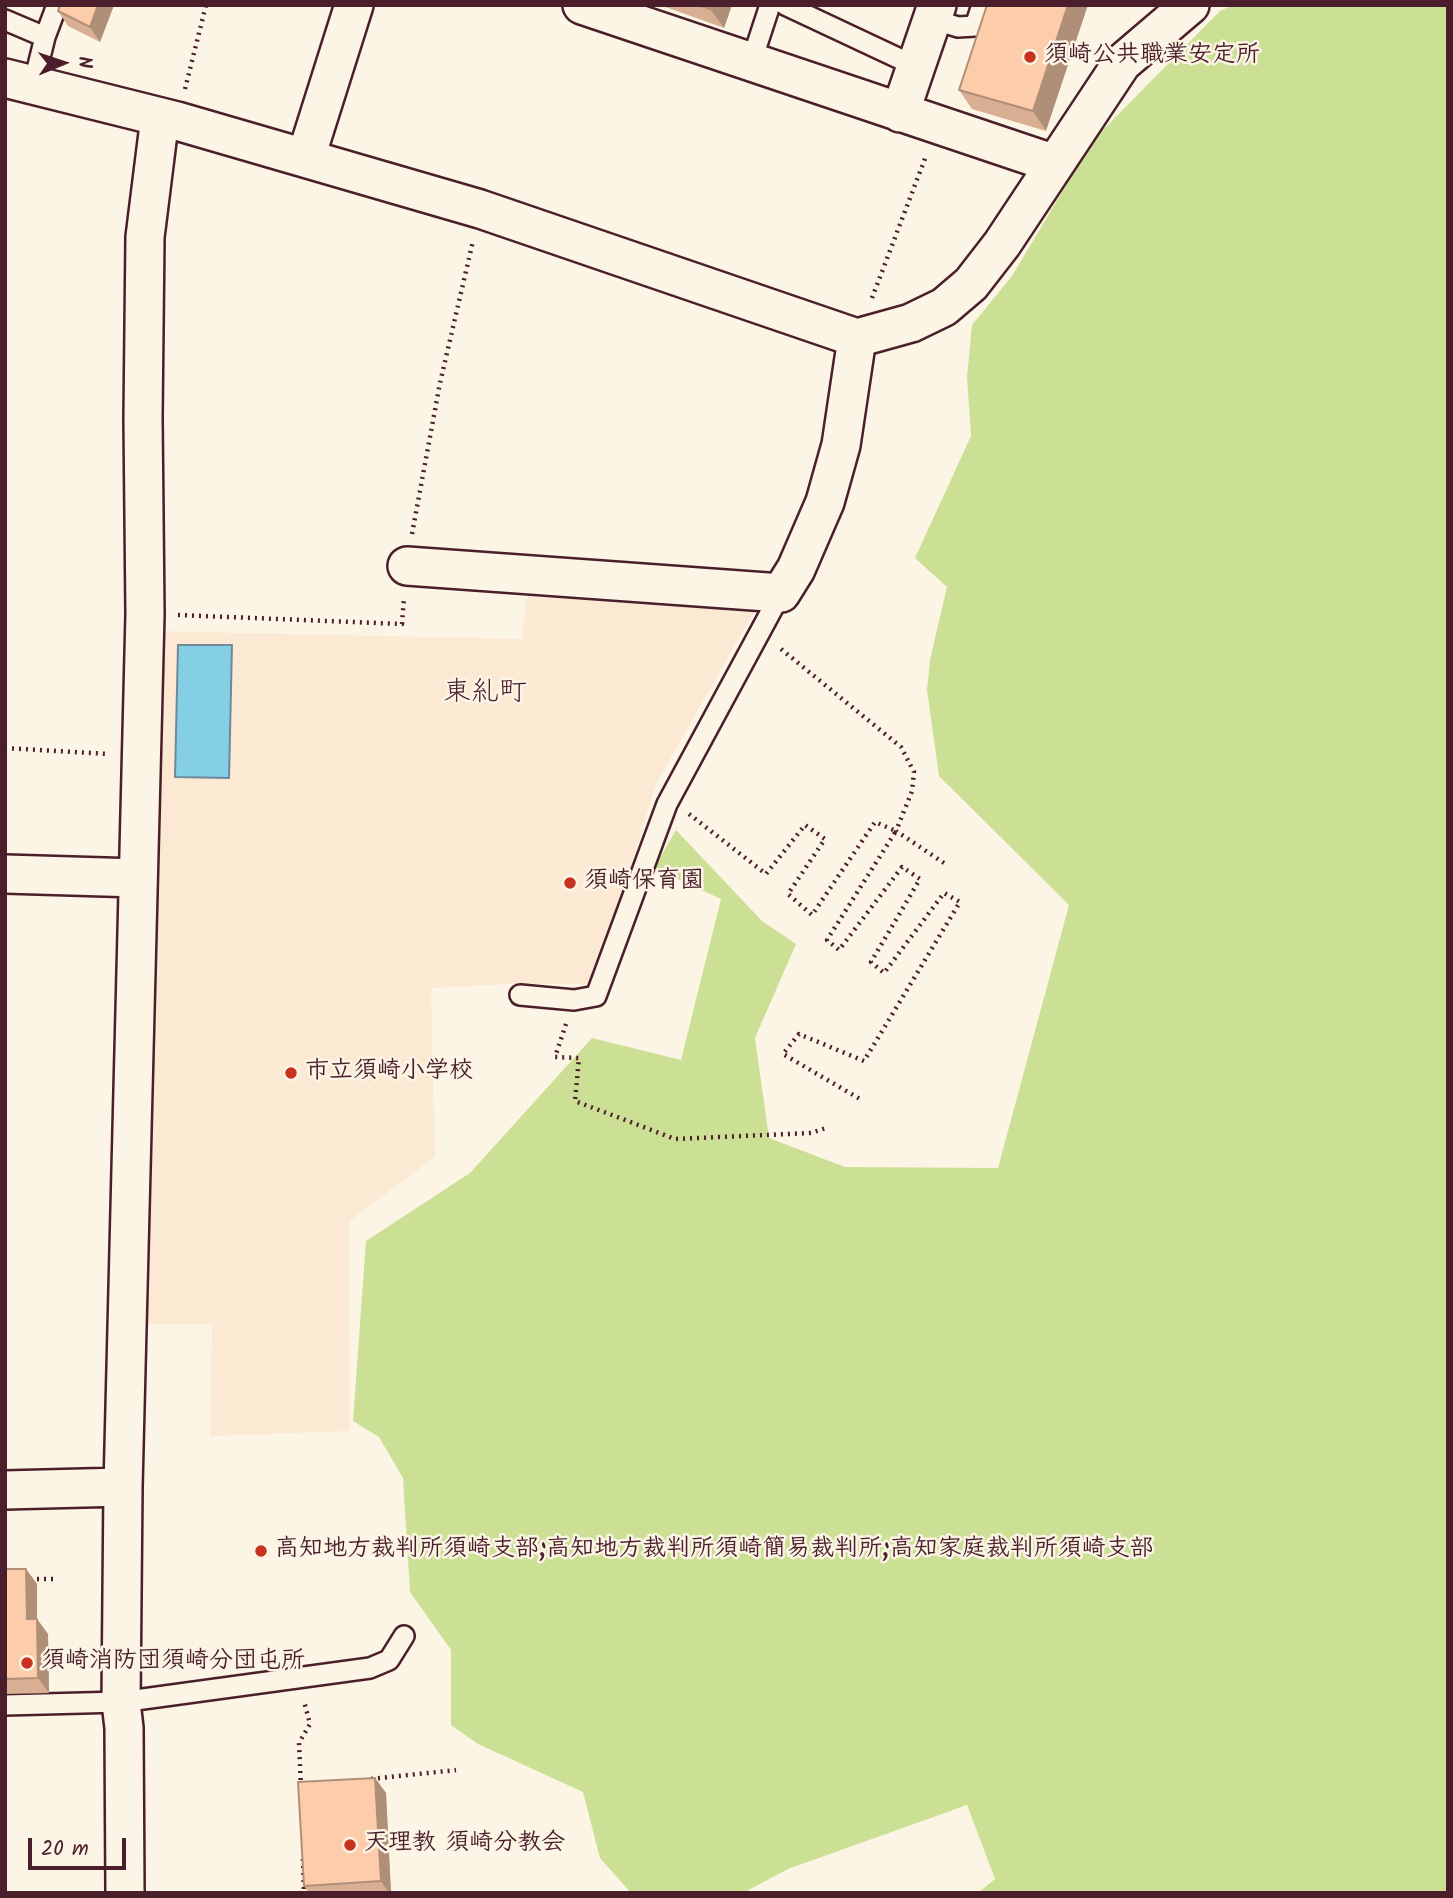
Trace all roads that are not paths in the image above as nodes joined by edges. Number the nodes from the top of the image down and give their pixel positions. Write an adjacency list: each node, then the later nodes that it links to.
1 (10, 5): 11 (lane)
2 (57, 5): 12 (lane)
3 (354, 5): 18 (street)
4 (582, 5): 10 (street)
5 (770, 5): 13 (lane)
6 (785, 5): 14 (lane)
7 (982, 5): 9 (lane)
8 (1190, 5): 19 (street)
9 (934, 12): 14 (street)
10 (641, 15): 13 (street)
11 (5, 19): 12 (lane)
12 (46, 37): 15 (lane)
13 (751, 63): 16 (street)
14 (915, 66): 16 (street)
15 (19, 82): 17 (street)
16 (900, 113): 19 (street)
17 (169, 119): 18 (street); 24 (street)
18 (306, 156): 20 (street)
19 (1055, 163): 20 (street)
20 (857, 338): 22 (street)
21 (407, 566): 22 (street)
22 (781, 593): 25 (lane)
23 (5, 874): 24 (street)
24 (138, 878): 26 (street)
25 (520, 995)
26 (123, 1487): 27 (street); 29 (street)
27 (5, 1490)
28 (404, 1636): 29 (lane)
29 (121, 1702): 30 (lane); 31 (street)
30 (5, 1705)
31 (125, 1893)

